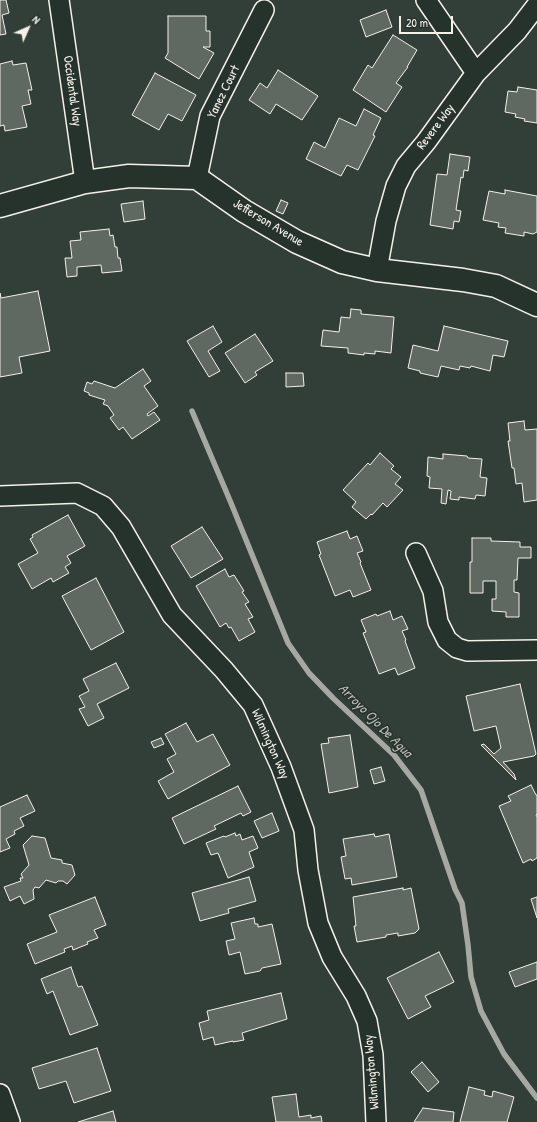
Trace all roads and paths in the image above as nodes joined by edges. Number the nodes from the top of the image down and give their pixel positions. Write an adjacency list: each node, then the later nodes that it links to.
1 (59, 0): 7 (street, Occidental Way)
2 (426, 0): 5 (street)
3 (537, 5): 5 (street, Revere Way)
4 (264, 10): 6 (street, Yanez Court)
5 (476, 73): 9 (street, Revere Way)
6 (198, 178): 7 (street); 9 (street, Jefferson Avenue)
7 (85, 182): 8 (street)
8 (0, 206)
9 (377, 270): 10 (street, Jefferson Avenue)
10 (537, 305)
11 (0, 496): 16 (street, Wilmington Way)
12 (416, 553): 13 (street)
13 (537, 650)
14 (0, 1094): 15 (street)
15 (10, 1122)
16 (376, 1122)

